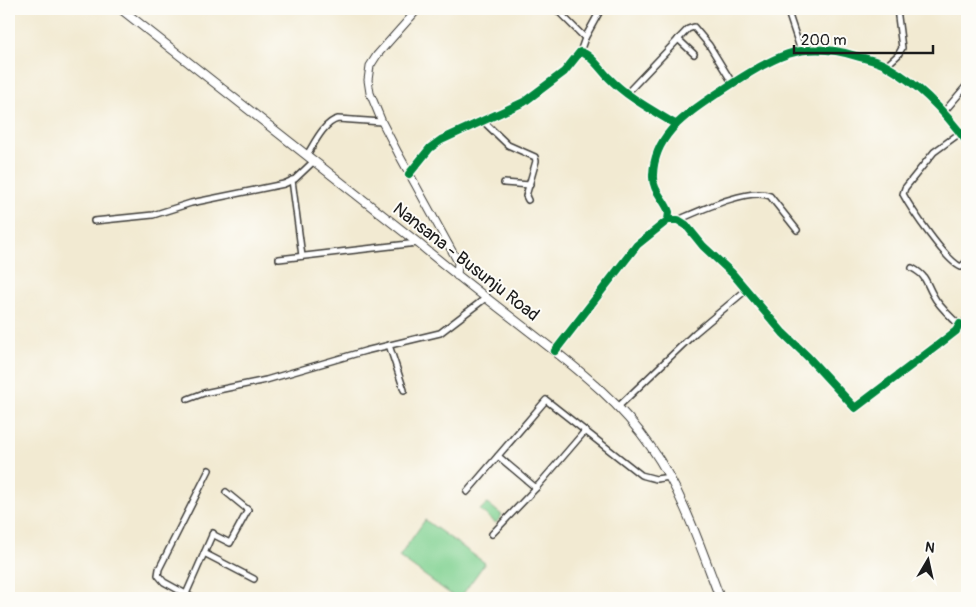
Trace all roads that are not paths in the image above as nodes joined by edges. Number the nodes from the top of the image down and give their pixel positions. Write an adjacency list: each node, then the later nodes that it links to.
1 (121, 9): 22 (main road, Nansana - Busunju Road)
2 (418, 9): 17 (street)
3 (556, 9): 7 (street)
4 (601, 9): 7 (street)
5 (786, 9): 9 (street)
6 (897, 9): 12 (street)
7 (585, 38): 10 (street)
8 (678, 39): 11 (street); 13 (street); 15 (street)
9 (801, 50): 12 (street); 13 (street)
10 (580, 52): 15 (street); 18 (street)
11 (694, 54)
12 (886, 66): 16 (street)
13 (733, 84): 19 (street)
14 (967, 84): 16 (street)
15 (627, 93): 19 (street)
16 (943, 113): 20 (street)
17 (382, 122): 22 (street); 24 (street)
18 (483, 122): 24 (street); 27 (street)
19 (675, 124): 29 (street)
20 (960, 132): 21 (street); 36 (street)
21 (967, 142)
22 (307, 155): 23 (main road, Nansana - Busunju Road)
23 (314, 161): 25 (street); 33 (main road, Nansana - Busunju Road)
24 (409, 174): 38 (street)
25 (292, 180): 31 (street); 34 (street)
26 (504, 183): 27 (street)
27 (530, 185): 28 (street)
28 (528, 200)
29 (668, 220): 30 (street); 44 (street)
30 (678, 220): 32 (street); 39 (street)
31 (94, 221)
32 (797, 230)
33 (418, 242): 34 (street); 38 (main road, Nansana - Busunju Road)
34 (302, 256): 35 (street)
35 (279, 259)
36 (967, 261)
37 (912, 268): 42 (street)
38 (457, 276): 40 (main road, Nansana - Busunju Road)
39 (745, 291): 42 (street); 47 (street)
40 (486, 298): 43 (street); 44 (main road, Nansana - Busunju Road)
41 (967, 321): 42 (street)
42 (960, 324)
43 (389, 345): 45 (street); 46 (street)
44 (555, 352): 47 (main road, Nansana - Busunju Road)
45 (404, 390)
46 (188, 399)
47 (619, 406): 51 (main road, Nansana - Busunju Road)
48 (585, 431): 49 (street); 51 (street); 52 (street)
49 (498, 456): 52 (street); 54 (street)
50 (209, 470): 58 (street)
51 (670, 477): 60 (main road, Nansana - Busunju Road)
52 (536, 488): 55 (street)
53 (226, 492): 56 (street)
54 (467, 492)
55 (492, 534)
56 (204, 553): 57 (street); 58 (street)
57 (254, 579)
58 (186, 594): 59 (street)
59 (193, 598)
60 (720, 598)

